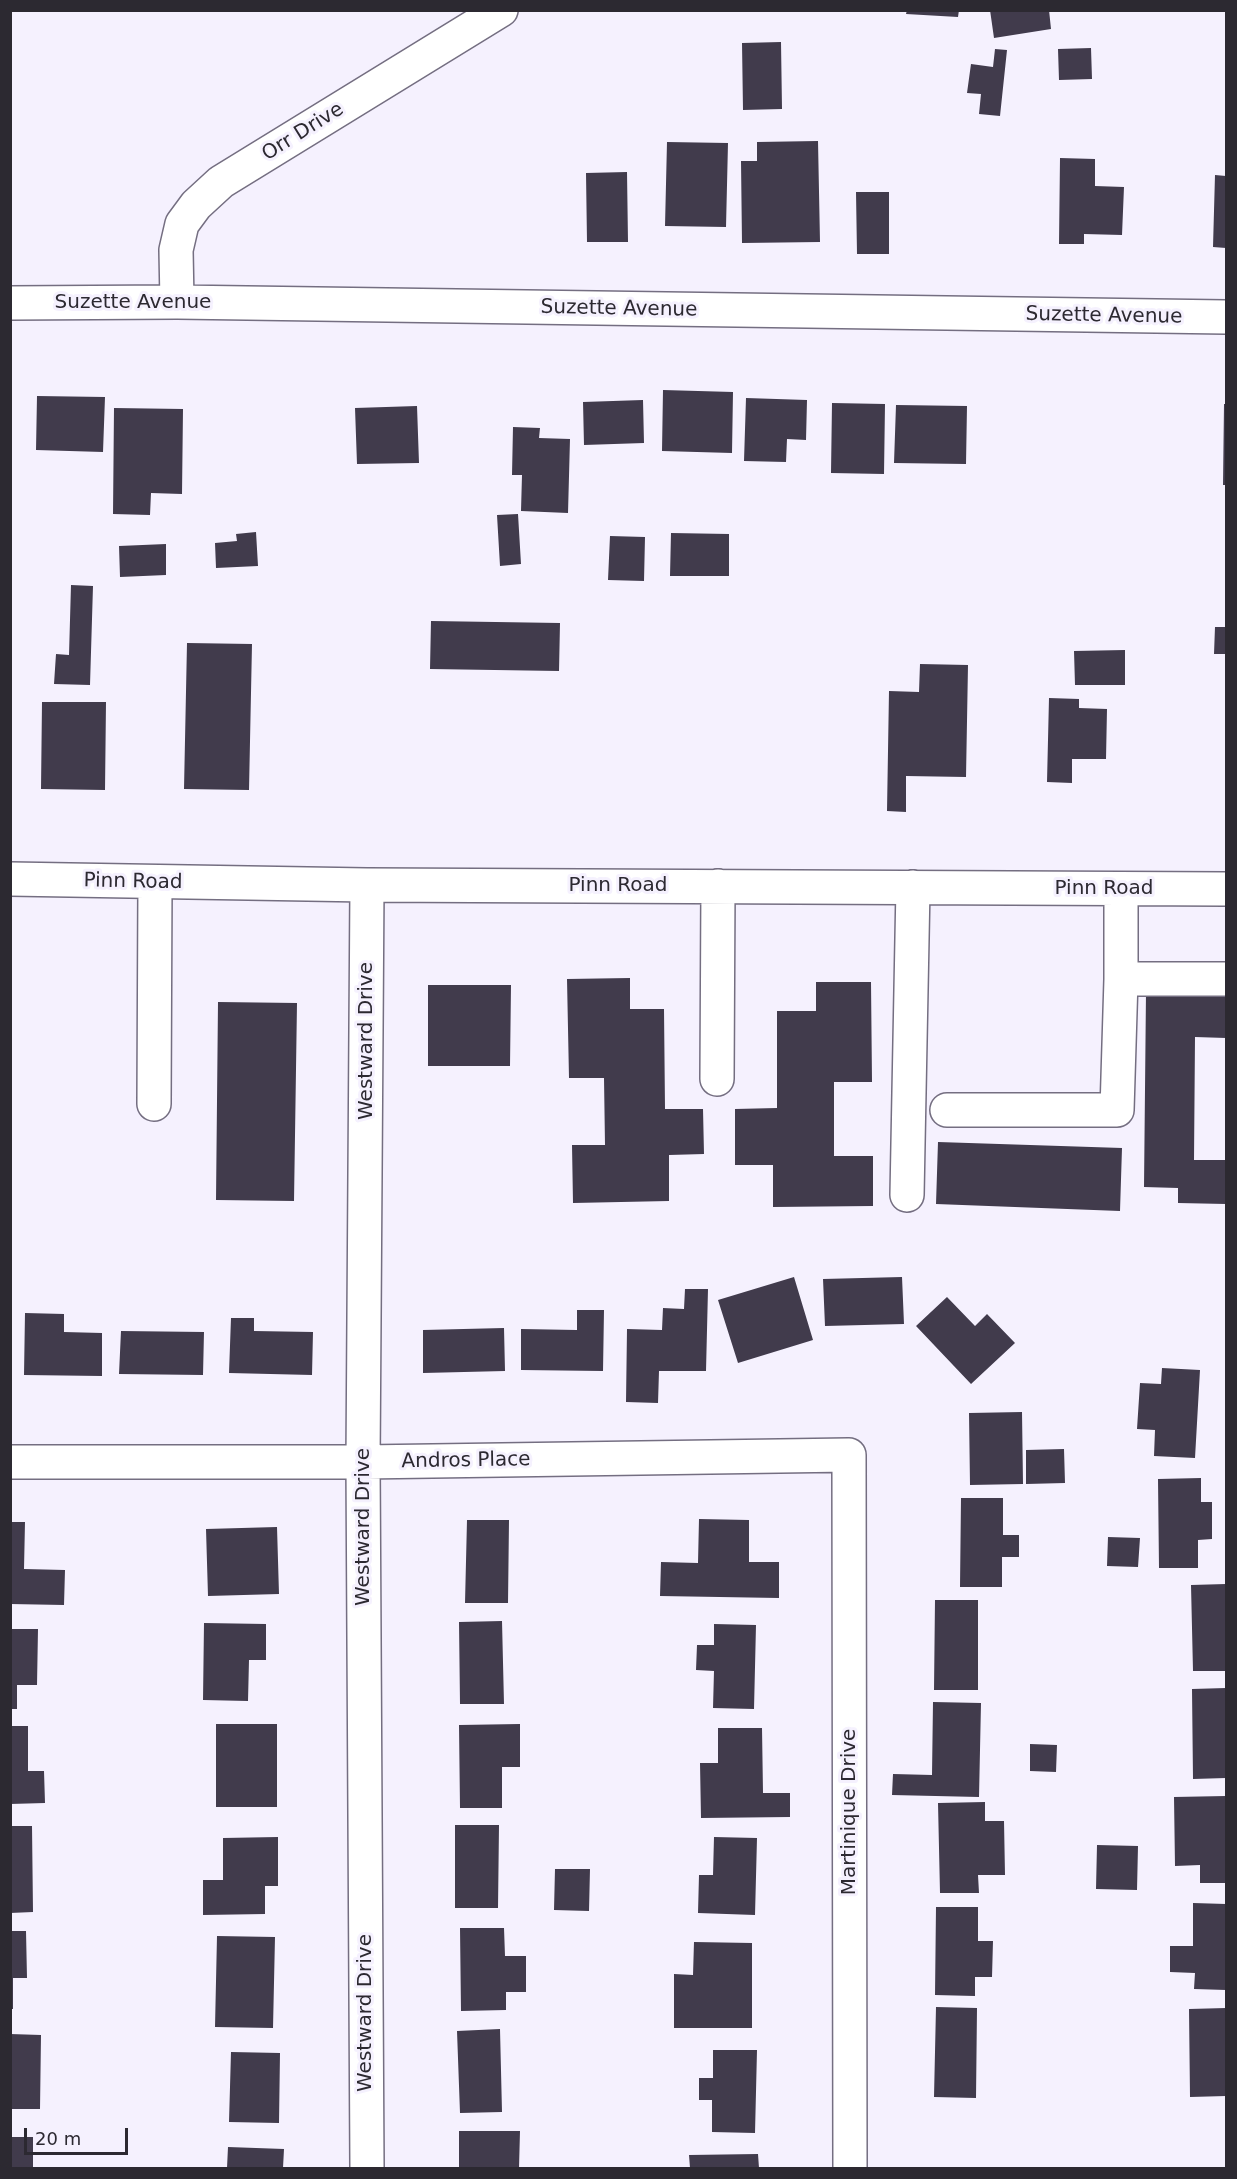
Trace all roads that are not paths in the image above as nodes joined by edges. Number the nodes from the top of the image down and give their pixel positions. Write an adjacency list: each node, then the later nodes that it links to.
1 (501, 10): 2 (street, Orr Drive)
2 (177, 302): 3 (street, Suzette Avenue); 4 (street, Suzette Avenue)
3 (10, 303)
4 (1227, 317)
5 (10, 879): 6 (street, Pinn Road)
6 (155, 882): 7 (street, Pinn Road); 15 (street)
7 (367, 885): 8 (street, Pinn Road); 20 (street, Westward Drive)
8 (718, 886): 9 (street, Pinn Road); 14 (street)
9 (913, 887): 10 (street, Pinn Road); 17 (street)
10 (1121, 889): 11 (street, Pinn Road); 12 (street)
11 (1227, 889)
12 (1121, 979): 13 (street); 16 (street)
13 (1227, 979)
14 (717, 1078)
15 (154, 1104)
16 (947, 1110)
17 (907, 1195)
18 (849, 1455): 20 (street, Andros Place); 22 (street, Martinique Drive)
19 (10, 1462): 20 (street, Andros Place)
20 (363, 1462): 21 (street, Westward Drive)
21 (367, 2169)
22 (850, 2169)

